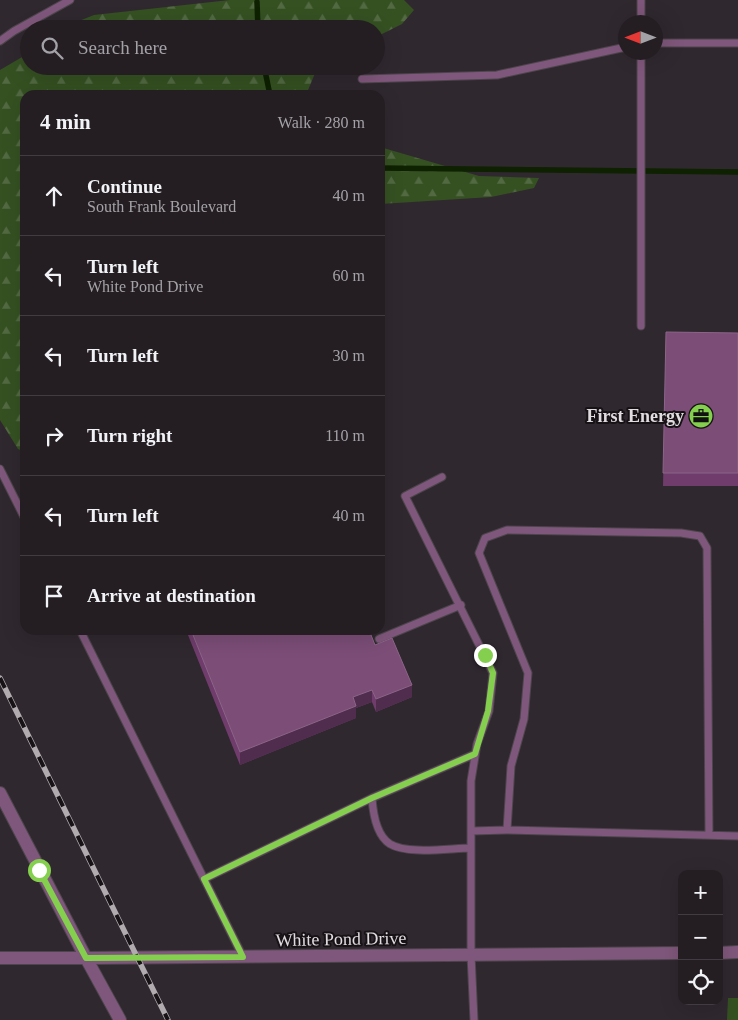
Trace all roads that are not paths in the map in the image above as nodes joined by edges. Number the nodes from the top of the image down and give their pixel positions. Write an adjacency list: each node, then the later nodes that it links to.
1 (70, 0): 4 (lane)
2 (641, 0): 3 (lane)
3 (641, 15)
4 (34, 20)
5 (20, 28): 6 (lane)
6 (0, 41)
7 (663, 43): 8 (lane)
8 (738, 43)
9 (618, 49): 11 (lane)
10 (641, 60): 12 (lane)
11 (362, 79)
12 (641, 326)
13 (0, 469): 15 (lane)
14 (442, 477): 16 (lane)
15 (20, 509)
16 (461, 605): 18 (lane); 19 (lane)
17 (82, 635): 27 (lane)
18 (379, 639)
19 (475, 754): 21 (lane); 23 (lane)
20 (0, 793): 34 (street)
21 (372, 798): 26 (lane); 27 (lane)
22 (507, 830): 23 (lane); 24 (lane); 24 (lane)
23 (471, 831): 26 (lane)
24 (709, 835): 25 (lane)
25 (738, 836)
26 (471, 848): 31 (lane)
27 (204, 879): 32 (lane)
28 (723, 952): 29 (street)
29 (738, 952)
30 (678, 953): 31 (street, White Pond Drive)
31 (471, 955): 32 (street, White Pond Drive); 36 (lane)
32 (243, 957): 34 (street, White Pond Drive)
33 (0, 958): 34 (street, White Pond Drive)
34 (86, 958): 35 (street)
35 (120, 1020)
36 (474, 1020)

